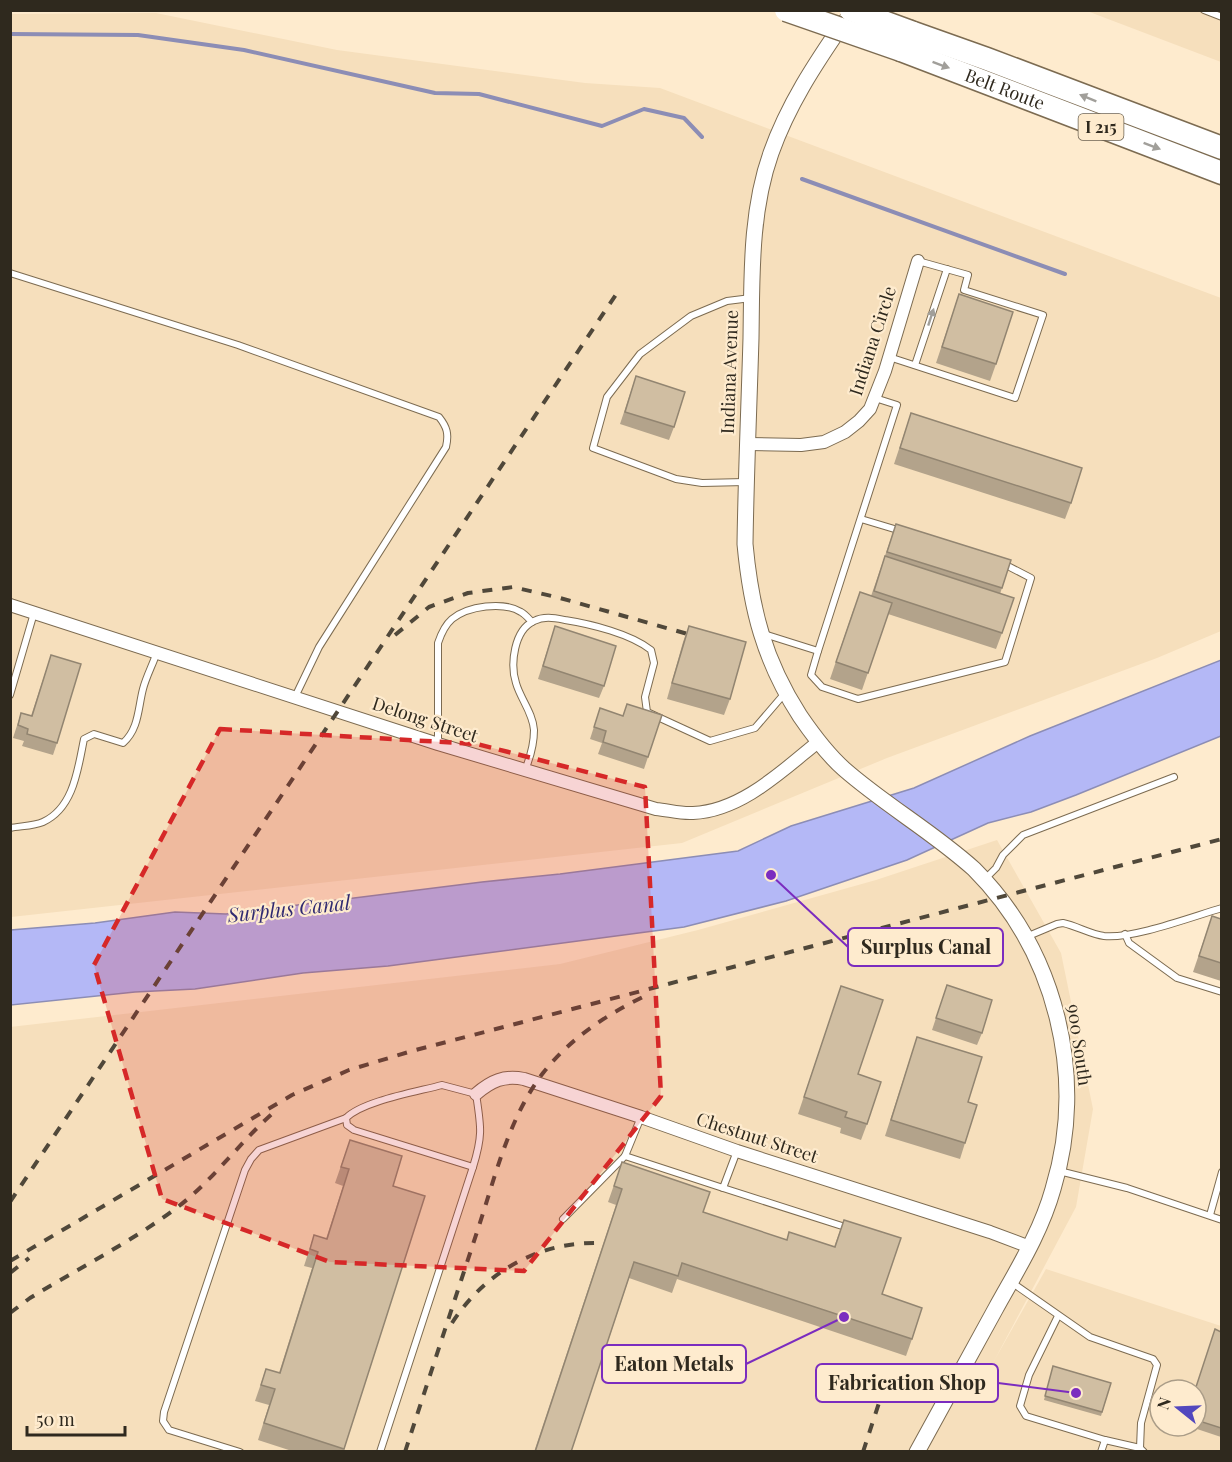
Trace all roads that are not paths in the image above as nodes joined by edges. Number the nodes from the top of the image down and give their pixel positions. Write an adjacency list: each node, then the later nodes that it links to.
1 (786, 10): 5 (highway, Belt Route / I 215, bridge)
2 (851, 10): 5 (highway, Belt Route / I 215, bridge); 11 (street, Indiana Avenue)
3 (1204, 10): 4 (lane)
4 (1221, 16)
5 (906, 41): 6 (highway, Belt Route / I 215, one-way to 5); 7 (highway, Belt Route / I 215, one-way to 7)
6 (1221, 148)
7 (1221, 173)
8 (918, 261): 9 (lane); 12 (street, Indiana Circle)
9 (946, 269): 13 (lane, one-way to 9); 13 (lane)
10 (10, 273): 28 (lane)
11 (752, 298): 15 (street, Indiana Avenue); 16 (lane)
12 (889, 357): 13 (lane); 14 (street, Indiana Circle)
13 (915, 365)
14 (875, 398): 15 (street, Indiana Circle); 17 (lane)
15 (748, 444): 16 (street, Indiana Avenue)
16 (746, 482): 23 (street, Indiana Avenue)
17 (861, 519): 18 (lane); 24 (lane)
18 (914, 535)
19 (997, 561): 24 (lane)
20 (10, 605): 21 (street, Delong Street)
21 (34, 612): 25 (street, Delong Street); 27 (lane)
22 (532, 622): 26 (lane); 30 (lane); 31 (lane)
23 (761, 633): 24 (lane); 26 (street, Indiana Avenue)
24 (818, 651)
25 (157, 652): 28 (street, Delong Street); 33 (lane)
26 (785, 693): 29 (street, Indiana Avenue)
27 (10, 695)
28 (295, 698): 30 (street, Delong Street)
29 (818, 742): 31 (street, Delong Street); 34 (street, 900 South)
30 (438, 744): 31 (street, Delong Street)
31 (525, 771)
32 (1174, 777): 34 (lane)
33 (10, 828)
34 (985, 880): 37 (street, 900 South)
35 (1221, 908): 36 (lane)
36 (1125, 934): 37 (lane); 38 (lane)
37 (1026, 937): 45 (street, 900 South)
38 (1221, 992)
39 (476, 1094): 40 (street, Chestnut Street); 41 (lane); 44 (lane)
40 (641, 1117): 42 (street, Chestnut Street); 43 (lane)
41 (346, 1118): 44 (lane); 57 (lane)
42 (737, 1151): 47 (lane); 52 (street, Chestnut Street)
43 (625, 1156): 47 (lane); 49 (lane)
44 (473, 1167): 58 (lane)
45 (1058, 1171): 48 (lane); 52 (street, 900 South)
46 (1221, 1172): 48 (lane)
47 (723, 1188): 51 (lane)
48 (1210, 1215): 50 (lane)
49 (563, 1219)
50 (1221, 1220)
51 (842, 1226)
52 (1030, 1247): 53 (street, 900 South)
53 (1011, 1282): 54 (lane); 59 (street, 900 South)
54 (1058, 1316): 55 (lane); 56 (lane)
55 (1105, 1440): 56 (lane); 60 (lane)
56 (1142, 1450)
57 (240, 1452)
58 (380, 1452)
59 (917, 1452)
60 (1101, 1452)

